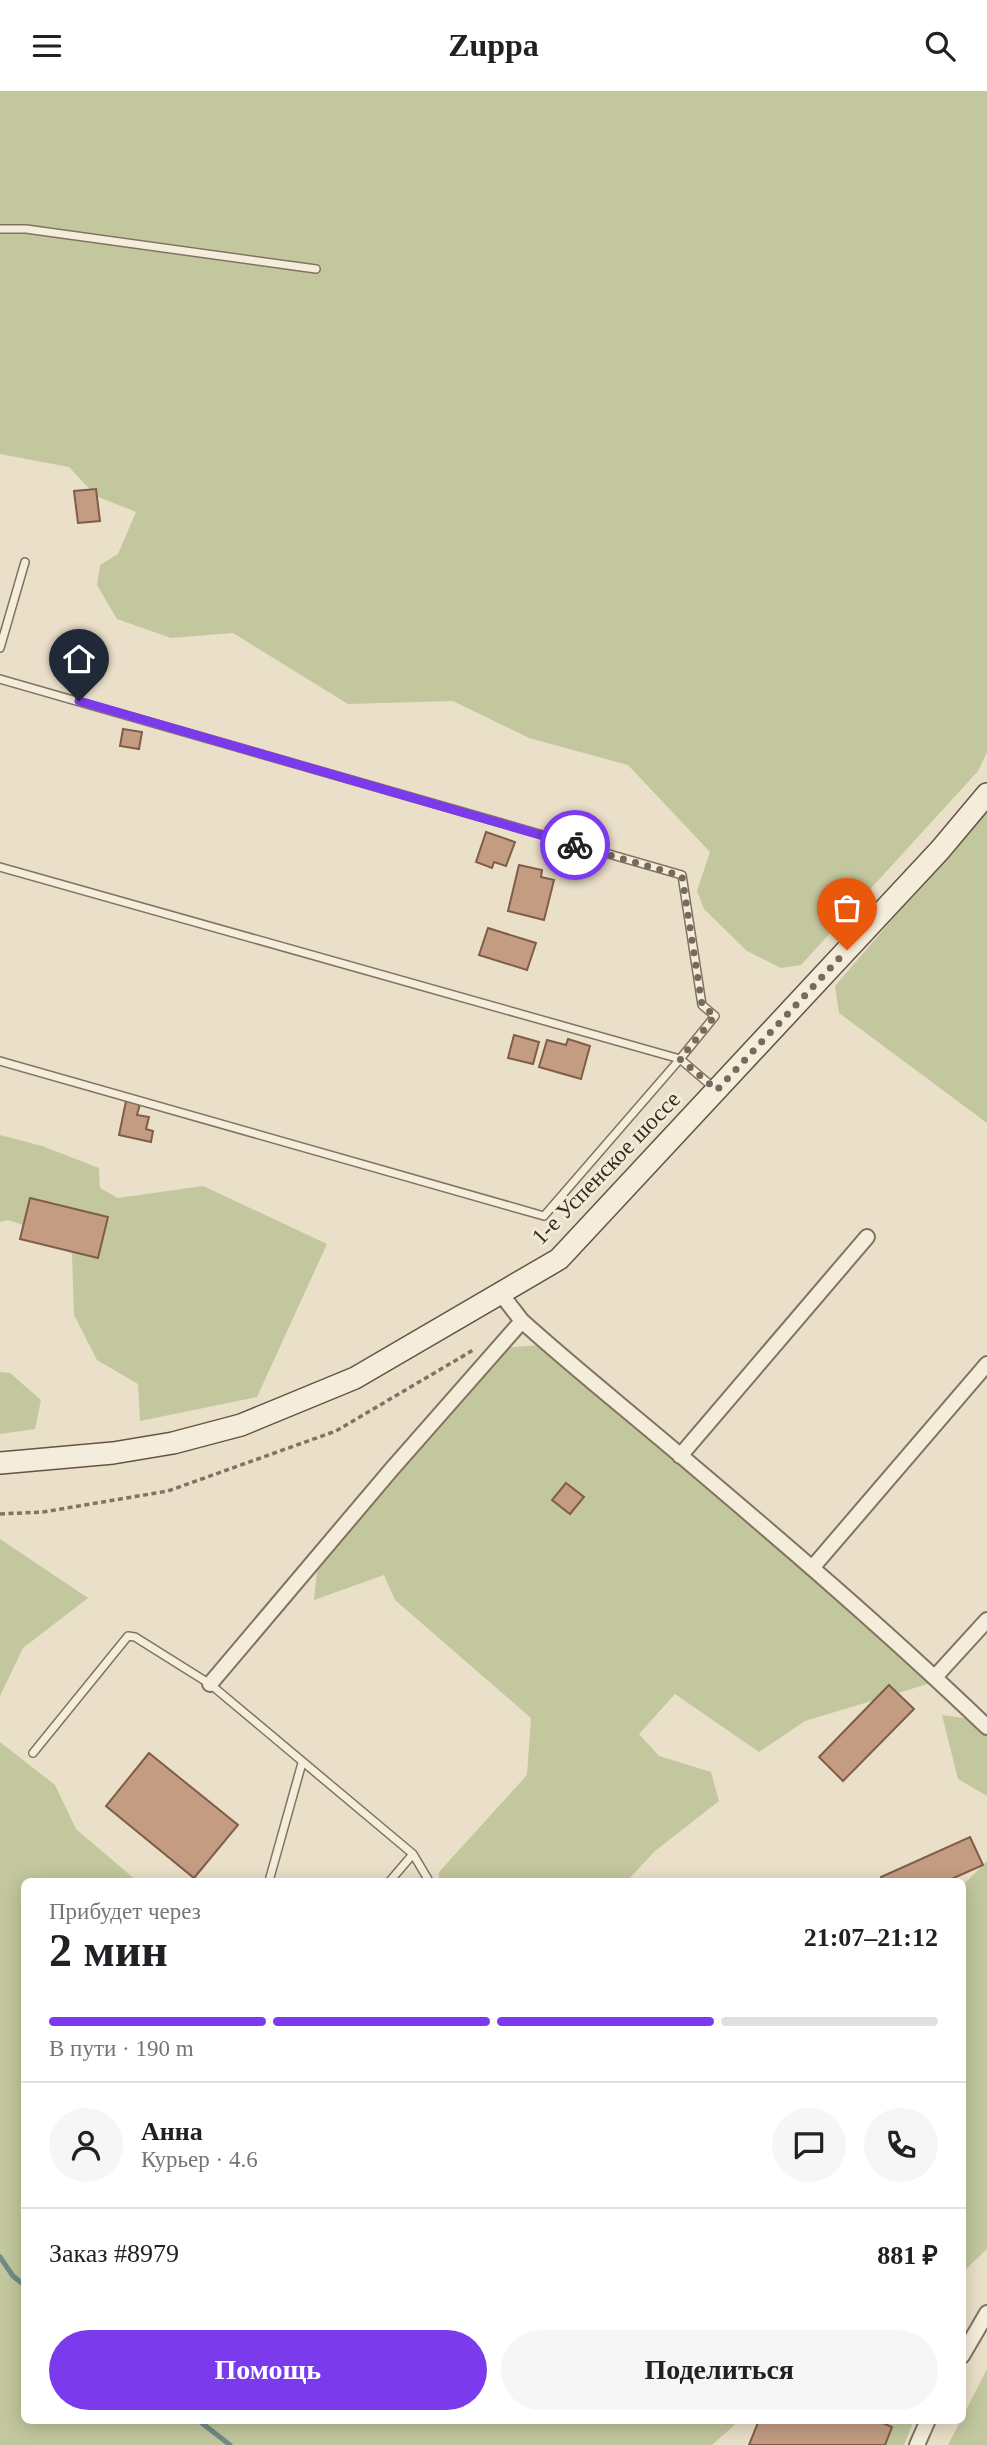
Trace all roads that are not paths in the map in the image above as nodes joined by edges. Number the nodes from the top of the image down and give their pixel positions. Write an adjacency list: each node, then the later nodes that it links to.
1 (0, 229): 2 (lane)
2 (316, 269)
3 (24, 562): 4 (lane)
4 (0, 647)
5 (0, 679): 8 (lane)
6 (987, 794): 10 (main road, 1-е Успенское шоссе)
7 (0, 867): 8 (lane)
8 (680, 1059): 9 (lane); 10 (lane)
9 (0, 1061)
10 (717, 1090): 12 (main road, 1-е Успенское шоссе)
11 (867, 1237): 15 (street)
12 (502, 1294): 13 (street); 16 (main road, 1-е Успенское шоссе)
13 (522, 1321): 15 (street); 20 (street)
14 (987, 1364): 17 (street)
15 (680, 1455): 17 (street)
16 (0, 1464)
17 (812, 1568): 19 (street)
18 (987, 1620): 19 (street)
19 (935, 1677): 21 (street)
20 (210, 1684): 22 (lane); 23 (lane)
21 (987, 1727)
22 (33, 1753)
23 (302, 1763): 24 (lane); 25 (lane)
24 (413, 1854): 26 (lane); 27 (lane)
25 (271, 1878)
26 (393, 1878)
27 (427, 1878)
28 (987, 2313): 29 (street)
29 (966, 2349)
30 (927, 2424): 31 (street)
31 (918, 2445)

